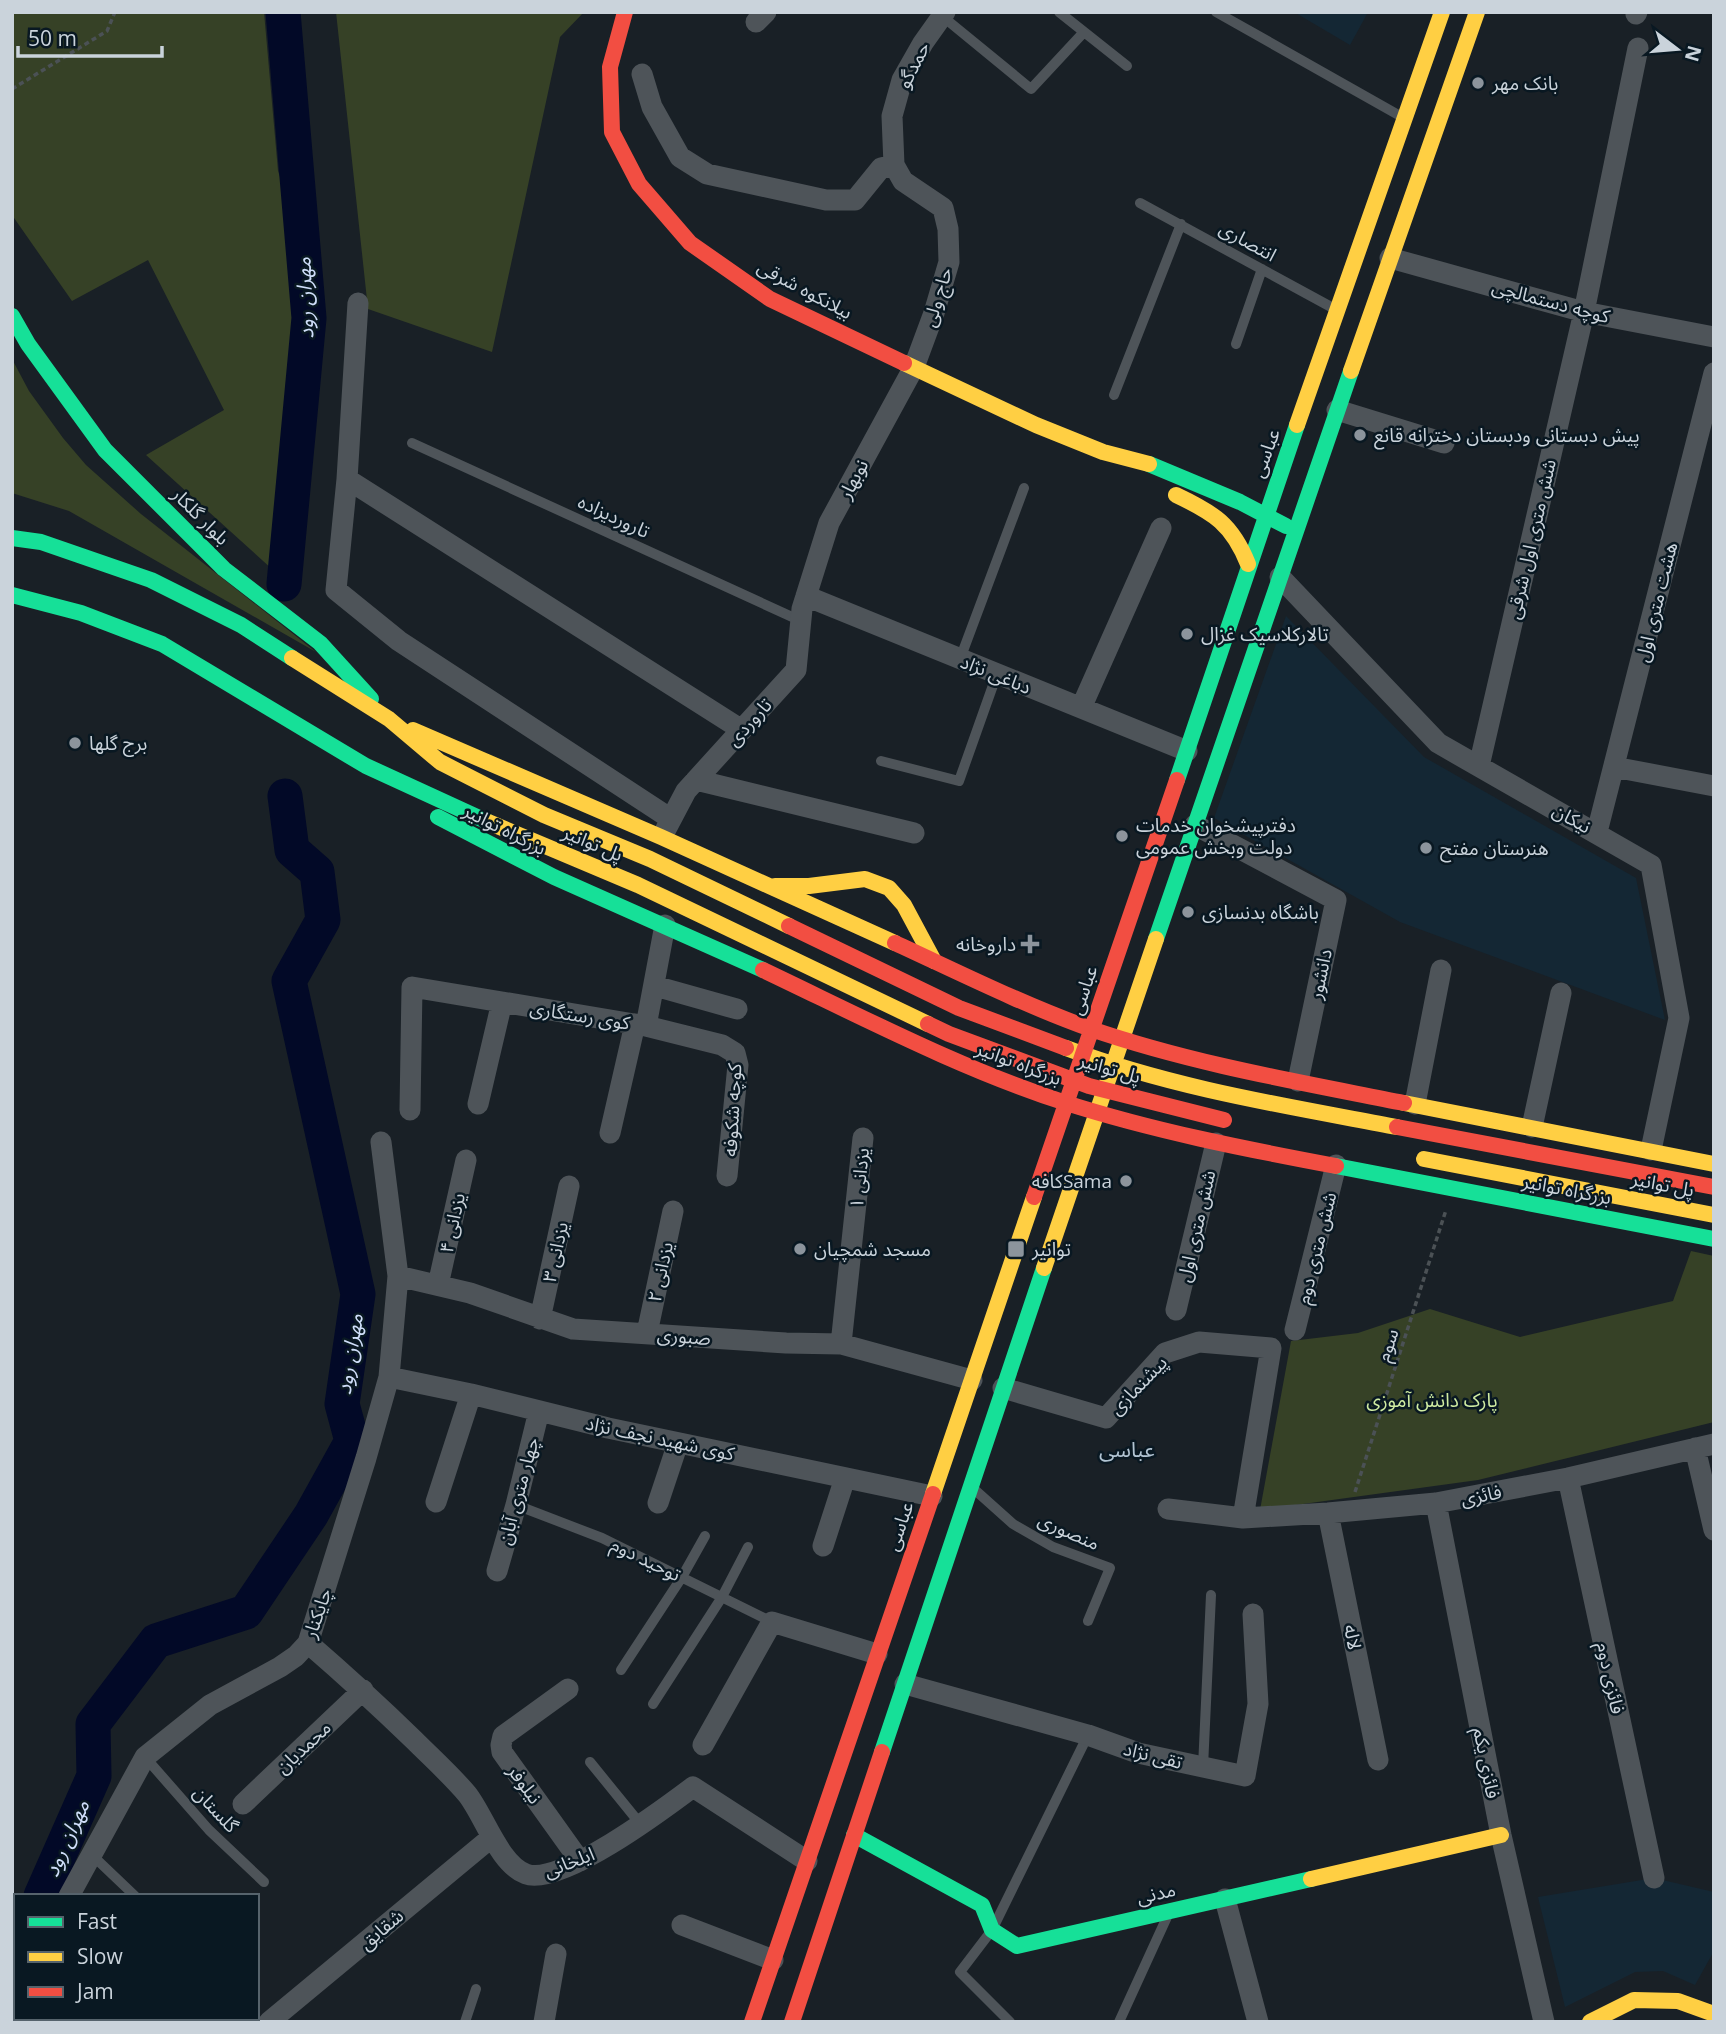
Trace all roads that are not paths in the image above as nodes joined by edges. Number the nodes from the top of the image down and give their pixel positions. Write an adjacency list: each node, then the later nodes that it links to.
1 (625, 12): 23 (main road, بیلانکوه شرقی)
2 (1059, 12): 7 (lane)
3 (1216, 12): 11 (lane)
4 (1442, 12): 11 (main road, عباسى)
5 (1477, 12): 15 (main road, عباسى)
6 (943, 14): 7 (lane); 12 (street, حمدگو)
7 (1084, 32): 9 (lane)
8 (1638, 48): 19 (street, شش متری اول شرقی)
9 (1127, 66)
10 (642, 74): 12 (street)
11 (1405, 119): 18 (main road, عباسى)
12 (894, 165): 23 (street, حاج ولی)
13 (1140, 203): 14 (lane, انتصاری)
14 (1181, 224): 16 (lane, انتصاری); 25 (lane)
15 (1390, 258): 19 (street, کوچه دستمالچی); 26 (main road, عباسى)
16 (1262, 269): 18 (lane, انتصاری); 22 (lane)
17 (358, 303): 30 (street)
18 (1338, 311): 32 (main road, عباسى)
19 (1584, 312): 21 (street, کوچه دستمالچی); 49 (street, شش متری اول شرقی)
20 (12, 316): 44 (main road, بلوار گلکار)
21 (1714, 337)
22 (1236, 344)
23 (914, 367): 29 (main road, بیلانکوه شرقی); 39 (street, نوبهار)
24 (1714, 373): 50 (street, هشت متری اول)
25 (1114, 395)
26 (1337, 410): 28 (street); 34 (main road, عباسى)
27 (412, 443): 40 (lane, تاروردیزاده)
28 (1444, 443)
29 (1103, 452): 32 (main road, بیلانکوه شرقی); 36 (main road, بیلانکوه شرقی)
30 (347, 479): 45 (street); 55 (street)
31 (1024, 488): 41 (lane)
32 (1265, 515): 34 (main road, بیلانکوه شرقی); 36 (main road, عباسى)
33 (1161, 528): 43 (street)
34 (1296, 530): 37 (main road, عباسى)
35 (12, 538): 44 (main road, بزرگراه توانیر)
36 (1248, 564): 46 (main road, عباسى)
37 (1280, 577): 49 (street, نیکان); 54 (main road, عباسى)
38 (12, 595): 48 (main road, بزرگراه توانیر)
39 (806, 596): 40 (street, تاروردی); 41 (street, دباغی نژاد)
40 (801, 621): 45 (street, تاروردی)
41 (960, 659): 42 (street, دباغی نژاد)
42 (997, 674): 43 (street, دباغی نژاد); 47 (lane)
43 (1081, 708): 46 (street, دباغی نژاد)
44 (389, 719): 53 (main road, بزرگراه توانیر); 55 (main road, بزرگراه توانیر)
45 (741, 730): 51 (street, تاروردی)
46 (1187, 751): 69 (main road, عباسى)
47 (881, 761)
48 (366, 766): 58 (main road, بزرگراه توانیر); 60 (main road, بزرگراه توانیر)
49 (1479, 766): 56 (street, نیکان)
50 (1614, 767): 52 (street); 56 (street, هشت متری اول)
51 (696, 780): 55 (street, تاروردی); 57 (street)
52 (1714, 786)
53 (544, 815): 92 (main road, پل توانیر)
54 (1195, 825): 70 (main road, عباسى); 73 (street, دانشور)
55 (666, 828): 59 (main road, بزرگراه توانیر)
56 (1597, 832): 85 (street, نیکان)
57 (914, 833)
58 (533, 841): 79 (main road, پل توانیر)
59 (767, 886): 61 (main road, بزرگراه توانیر); 61 (main road)
60 (665, 925): 63 (street, کوی رستگاری); 72 (main road, بزرگراه توانیر)
61 (934, 961): 65 (main road, بزرگراه توانیر)
62 (1441, 970): 76 (street)
63 (655, 986): 67 (street); 68 (street, کوی رستگاری)
64 (1561, 993): 80 (street)
65 (1001, 994): 69 (main road, بزرگراه توانیر); 72 (main road)
66 (502, 1002): 68 (street, کوی رستگاری); 75 (street); 77 (street, کوی رستگاری)
67 (737, 1009)
68 (641, 1025): 81 (street); 90 (street, کوچه شکوفه)
69 (1091, 1030): 70 (main road, بزرگراه توانیر); 74 (main road, عباسى)
70 (1122, 1039): 71 (main road, بزرگراه توانیر); 78 (main road, عباسى)
71 (1219, 1066): 73 (main road, بزرگراه توانیر); 83 (main road)
72 (971, 1067): 74 (main road, بزرگراه توانیر)
73 (1298, 1082): 76 (main road, بزرگراه توانیر)
74 (1066, 1103): 78 (main road, بزرگراه توانیر); 104 (main road, عباسى)
75 (478, 1104)
76 (1415, 1104): 80 (main road, بزرگراه توانیر)
77 (410, 1110)
78 (1097, 1112): 83 (main road, بزرگراه توانیر); 105 (main road, عباسى)
79 (1236, 1123)
80 (1532, 1127): 85 (main road, بزرگراه توانیر)
81 (610, 1133)
82 (863, 1138): 102 (street, یزدانی ۱)
83 (1207, 1140): 89 (main road, بزرگراه توانیر); 98 (street, شش متری اول)
84 (381, 1142): 96 (street, چایکنار)
85 (1651, 1150): 88 (main road, بزرگراه توانیر)
86 (1413, 1157): 94 (main road, پل توانیر)
87 (466, 1160): 97 (street, یزدانی ۴)
88 (1714, 1164)
89 (1336, 1165): 95 (main road, بزرگراه توانیر); 100 (street, شش متری دوم)
90 (727, 1176)
91 (569, 1186): 99 (street, یزدانی ۳)
92 (1714, 1187)
93 (673, 1211): 101 (street, یزدانی ۲)
94 (1714, 1215)
95 (1714, 1239)
96 (398, 1276): 97 (street, صبوری); 103 (street, چایکنار)
97 (439, 1285): 99 (street, صبوری)
98 (1176, 1310)
99 (540, 1319): 101 (street, صبوری)
100 (1295, 1330)
101 (648, 1333): 102 (street, صبوری)
102 (841, 1344): 104 (street, صبوری)
103 (389, 1377): 106 (street, کوی شهید نجف نژاد); 132 (street, چایکنار)
104 (972, 1380): 113 (main road, عباسى)
105 (1003, 1388): 112 (main road, عباسى); 120 (street, پیشنمازی)
106 (471, 1394): 107 (street, کوی شهید نجف نژاد); 114 (street)
107 (539, 1411): 108 (street, کوی شهید نجف نژاد); 117 (street, چهار متری آبان)
108 (678, 1443): 110 (street, کوی شهید نجف نژاد); 115 (street)
109 (1704, 1446): 111 (street, فائزی); 121 (street)
110 (845, 1478): 113 (street, کوی شهید نجف نژاد); 123 (street)
111 (1568, 1478): 116 (street, فائزی); 154 (street, فائزی دوم)
112 (970, 1486): 130 (lane, منصوری); 135 (main road, عباسى)
113 (932, 1496): 133 (main road, عباسى)
114 (436, 1502)
115 (658, 1503)
116 (1436, 1503): 119 (street, فائزی); 149 (street, فائزی یکم)
117 (516, 1505): 125 (street, چهار متری آبان); 126 (lane, توحید دوم)
118 (1168, 1509): 120 (street, فائزی)
119 (1339, 1512): 120 (street, فائزی); 143 (street, لاله)
120 (1243, 1518)
121 (1714, 1530)
122 (705, 1536): 126 (lane)
123 (823, 1546)
124 (748, 1547): 128 (lane)
125 (497, 1571)
126 (682, 1577): 128 (lane, توحید دوم); 134 (lane)
127 (1210, 1595): 145 (lane)
128 (722, 1597): 131 (lane, توحید دوم); 139 (lane)
129 (1253, 1614): 145 (street, تقی نژاد)
130 (1088, 1621)
131 (772, 1622): 133 (street, توحید دوم); 141 (street)
132 (308, 1643): 137 (street, ایلخانی); 142 (street, چایکنار)
133 (877, 1654): 138 (main road, عباسى)
134 (621, 1670)
135 (905, 1684): 138 (main road, عباسى); 140 (street, تقی نژاد)
136 (568, 1689): 152 (street, نیلوفر)
137 (363, 1690): 146 (street, محمدیان); 150 (street, ایلخانی)
138 (881, 1699): 148 (main road, عباسى); 153 (main road, عباسى)
139 (653, 1703)
140 (1087, 1735): 145 (street, تقی نژاد); 161 (lane)
141 (703, 1745)
142 (145, 1757): 151 (street, چایکنار); 155 (lane, گلستان)
143 (1378, 1760)
144 (590, 1762): 147 (lane)
145 (1203, 1767)
146 (243, 1804)
147 (642, 1826): 152 (street, ایلخانی); 153 (street, ایلخانی)
148 (854, 1835): 161 (main road); 171 (main road, عباسى)
149 (1501, 1835): 158 (main road, مدنی); 175 (street, فائزی یکم)
150 (492, 1837): 152 (street, ایلخانی); 167 (street, شقایق)
151 (92, 1855): 156 (street, چایکنار); 157 (lane)
152 (580, 1861)
153 (807, 1861): 163 (main road, عباسى)
154 (1654, 1878)
155 (264, 1882)
156 (70, 1894)
157 (133, 1894)
158 (1225, 1899): 159 (main road, مدنی); 174 (street)
159 (1170, 1911): 161 (main road, مدنی); 173 (lane)
160 (682, 1925): 163 (street)
161 (992, 1930): 172 (lane)
162 (556, 1954): 169 (street)
163 (773, 1960): 170 (main road, عباسى)
164 (477, 1989): 168 (lane)
165 (1714, 2014): 166 (main road)
166 (1603, 2019)
167 (269, 2022)
168 (465, 2022)
169 (544, 2022)
170 (752, 2022)
171 (792, 2022)
172 (1010, 2022)
173 (1119, 2022)
174 (1258, 2022)
175 (1544, 2022)

